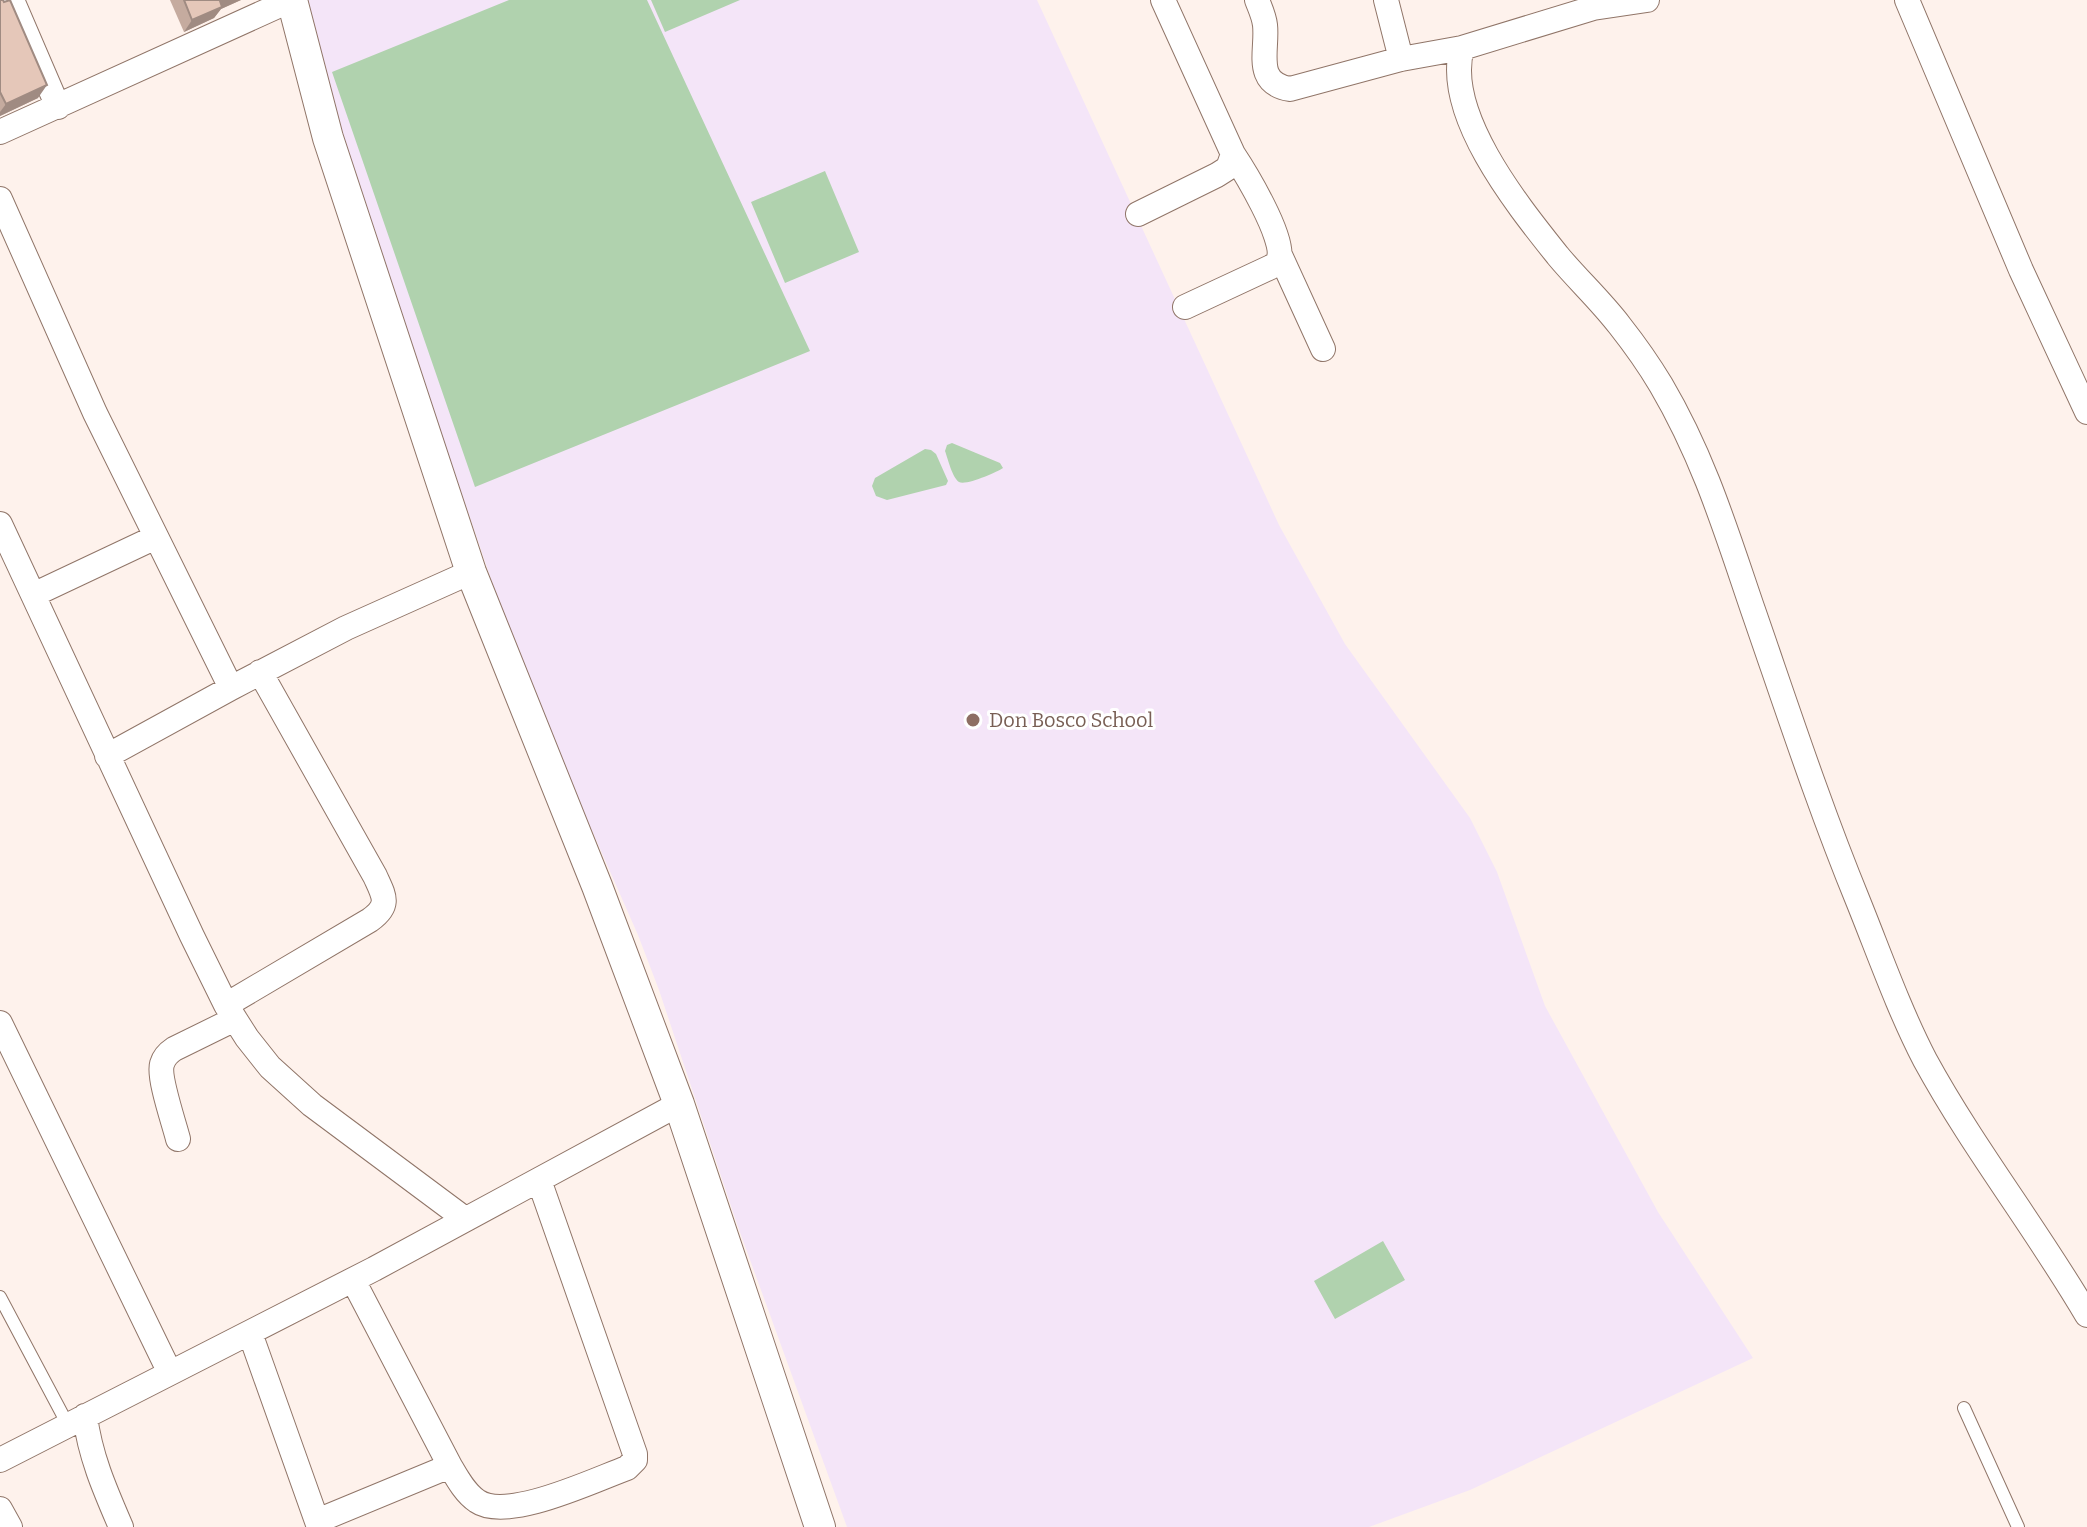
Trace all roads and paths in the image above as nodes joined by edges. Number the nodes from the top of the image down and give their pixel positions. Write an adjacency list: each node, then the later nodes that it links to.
1 (12, 0): 11 (street)
2 (292, 0): 11 (street); 22 (street)
3 (1163, 0): 13 (street)
4 (1257, 0): 10 (street)
5 (1386, 0): 10 (street)
6 (1647, 0): 8 (street)
7 (1907, 0): 19 (street)
8 (1591, 4): 9 (street)
9 (1462, 48): 10 (street); 36 (street)
10 (1401, 59)
11 (58, 107): 12 (street)
12 (0, 132)
13 (1233, 154): 15 (street); 16 (street)
14 (0, 199): 21 (street)
15 (1138, 214)
16 (1280, 255): 17 (street); 18 (street)
17 (1185, 307)
18 (1323, 349)
19 (2087, 412)
20 (2, 536): 23 (street)
21 (156, 537): 23 (street); 25 (street)
22 (471, 572): 24 (street); 29 (street)
23 (33, 595): 26 (street)
24 (260, 672): 25 (street); 27 (street)
25 (231, 688): 26 (street)
26 (107, 756): 27 (street)
27 (230, 1012): 30 (street); 32 (street)
28 (0, 1023): 38 (street)
29 (679, 1104): 31 (street); 47 (street)
30 (178, 1139)
31 (539, 1180): 32 (street); 42 (street)
32 (465, 1219): 34 (street)
33 (136, 1270): 38 (street)
34 (353, 1280): 37 (street); 42 (street)
35 (0, 1297): 40 (lane)
36 (2087, 1315)
37 (250, 1333): 38 (street); 44 (street)
38 (175, 1371): 40 (street)
39 (1964, 1408): 48 (lane)
40 (76, 1420): 41 (street); 46 (street)
41 (0, 1460)
42 (450, 1466): 44 (street)
43 (0, 1509): 45 (street)
44 (318, 1524)
45 (10, 1527)
46 (121, 1527)
47 (820, 1527)
48 (2018, 1527)

